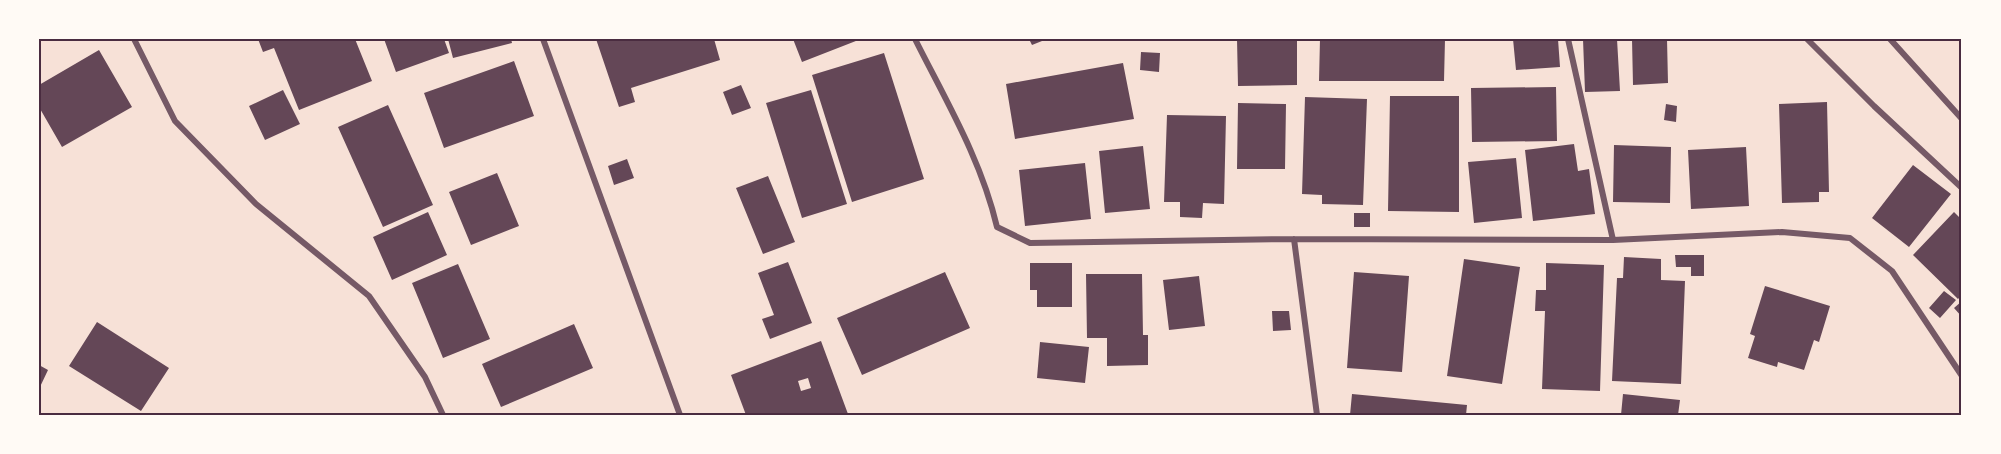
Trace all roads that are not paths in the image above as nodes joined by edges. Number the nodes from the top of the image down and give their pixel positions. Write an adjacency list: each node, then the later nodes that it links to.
1 (134, 39): 12 (street)
2 (543, 39): 13 (street)
3 (915, 39): 9 (street)
4 (1568, 39): 10 (street)
5 (1808, 39): 8 (street)
6 (1890, 39): 7 (street)
7 (1962, 119)
8 (1962, 188)
9 (1294, 239): 10 (street); 14 (street)
10 (1612, 240): 11 (street)
11 (1962, 376)
12 (443, 415)
13 (680, 415)
14 (1317, 415)

